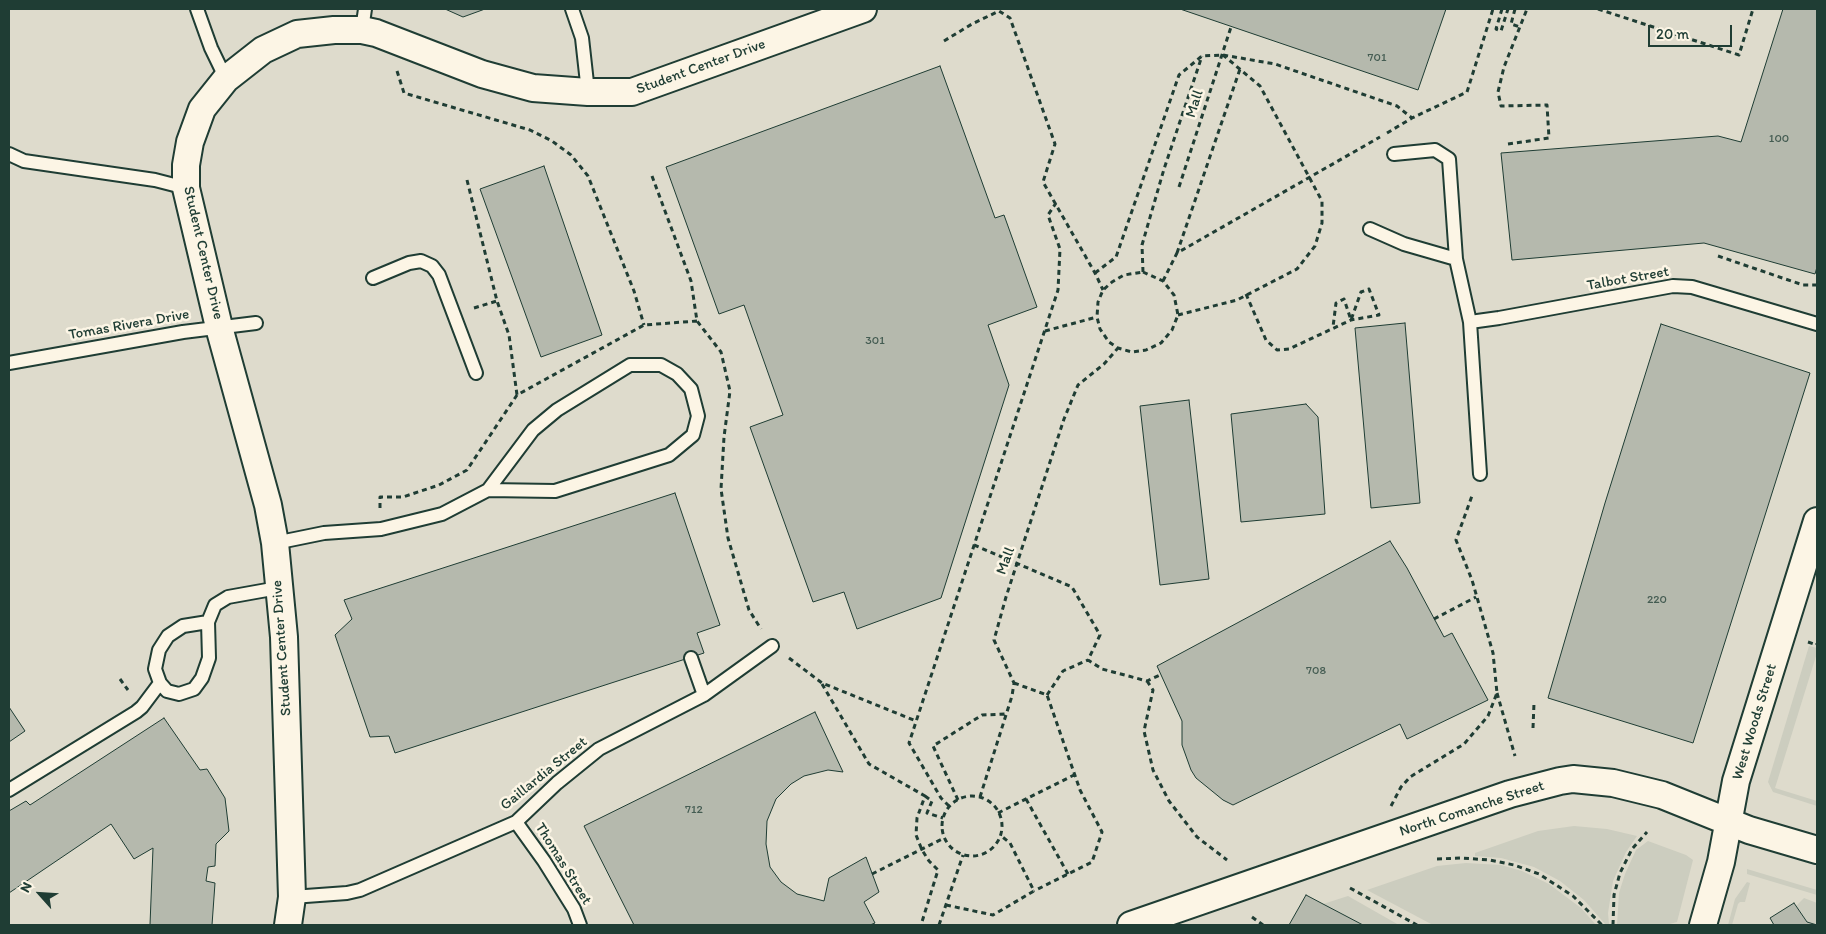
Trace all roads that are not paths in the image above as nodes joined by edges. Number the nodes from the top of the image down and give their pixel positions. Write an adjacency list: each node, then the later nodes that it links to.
1 (197, 9): 5 (lane)
2 (572, 9): 6 (lane)
3 (863, 9): 6 (street, Student Center Drive)
4 (364, 20): 5 (street, Student Center Drive); 6 (street, Student Center Drive)
5 (226, 79): 9 (street, Student Center Drive)
6 (588, 92)
7 (9, 154): 9 (lane)
8 (1394, 154): 11 (lane)
9 (186, 188): 16 (street, Student Center Drive)
10 (1370, 229): 11 (lane)
11 (1456, 259): 13 (lane)
12 (372, 278): 18 (lane)
13 (1470, 322): 15 (lane, Talbot Street); 19 (lane)
14 (256, 323): 16 (lane, Tomas Rivera Drive)
15 (1817, 324)
16 (219, 327): 17 (lane, Tomas Rivera Drive); 22 (street, Student Center Drive)
17 (9, 363)
18 (476, 373)
19 (1480, 474)
20 (488, 490): 20 (lane); 22 (lane)
21 (1817, 521): 31 (street, West Woods Street)
22 (275, 544): 23 (street, Student Center Drive)
23 (278, 588): 24 (lane); 33 (street, Student Center Drive)
24 (208, 622): 27 (lane); 27 (lane)
25 (772, 646): 28 (lane, Gaillardia Street)
26 (691, 658): 28 (lane)
27 (160, 683): 29 (lane)
28 (704, 695): 30 (lane, Gaillardia Street)
29 (9, 790)
30 (516, 822): 33 (lane, Gaillardia Street); 35 (lane, Thomas Street)
31 (1727, 822): 32 (street, North Comanche Street); 36 (street, North Comanche Street); 37 (street, West Woods Street)
32 (1817, 850)
33 (292, 897): 34 (street, Student Center Drive)
34 (288, 925)
35 (580, 925)
36 (1131, 925)
37 (1703, 925)

